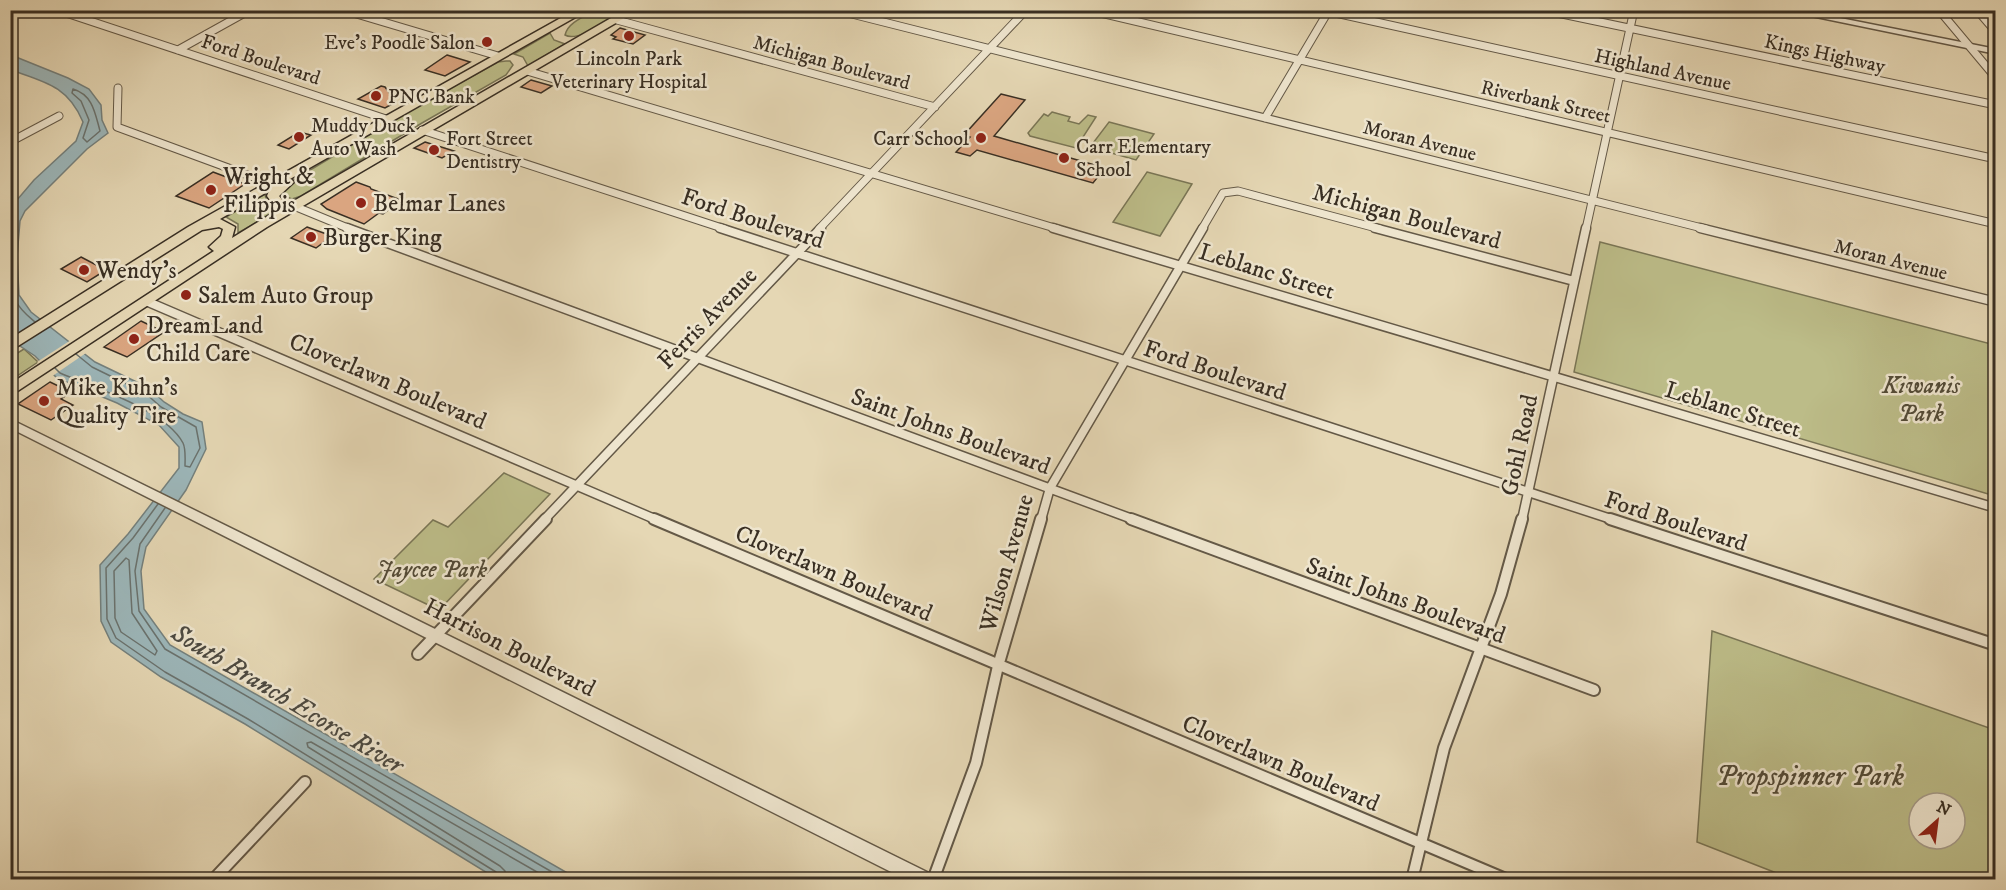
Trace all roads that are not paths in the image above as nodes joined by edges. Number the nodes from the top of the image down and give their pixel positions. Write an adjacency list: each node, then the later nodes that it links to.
1 (57, 10): 22 (street, Ford Boulevard)
2 (250, 10): 22 (street)
3 (343, 10): 24 (street)
4 (583, 10): 24 (main road)
5 (593, 10): 19 (main road)
6 (633, 10): 16 (main road)
7 (836, 10): 21 (street, Moran Avenue)
8 (1026, 10): 21 (street, Ferris Avenue)
9 (1088, 10): 25 (street, Riverbank Street)
10 (1543, 10): 17 (street, Kings Highway)
11 (1634, 10): 17 (street, Gohl Road)
12 (1786, 10): 20 (street)
13 (1939, 10): 20 (street)
14 (1977, 10): 18 (street)
15 (1327, 11): 25 (street); 28 (street, Highland Avenue)
16 (617, 20): 19 (main road); 33 (street, Michigan Boulevard)
17 (1630, 29): 28 (street, Gohl Road); 32 (street, Kings Highway)
18 (1995, 32)
19 (585, 38): 27 (main road)
20 (1969, 46): 23 (street); 29 (street)
21 (989, 49): 33 (street, Ferris Avenue); 35 (street, Moran Avenue)
22 (178, 50): 36 (street, Ford Boulevard)
23 (1995, 52)
24 (498, 56): 26 (main road)
25 (1300, 60): 35 (street); 38 (street, Riverbank Street)
26 (485, 64): 27 (main road); 31 (main road)
27 (522, 64): 37 (main road); 41 (street, Leblanc Street)
28 (1620, 76): 38 (street, Gohl Road); 40 (street, Highland Avenue)
29 (1995, 78)
30 (118, 88): 42 (street)
31 (415, 103): 36 (main road); 45 (main road)
32 (1995, 105)
33 (935, 107): 41 (street, Ferris Avenue)
34 (59, 116): 39 (street)
35 (1265, 118): 44 (street, Moran Avenue)
36 (386, 119): 42 (main road)
37 (422, 130): 45 (main road); 48 (street, Ford Boulevard)
38 (1608, 132): 44 (street, Gohl Road); 46 (street, Riverbank Street)
39 (10, 142)
40 (1995, 159)
41 (872, 174): 48 (street, Ferris Avenue); 49 (street, Leblanc Street)
42 (272, 183): 47 (main road)
43 (1228, 190): 49 (street, Wilson Avenue); 50 (street, Michigan Boulevard)
44 (1592, 201): 50 (street, Gohl Road); 52 (street, Moran Avenue)
45 (294, 206): 51 (main road); 55 (street, Saint Johns Boulevard)
46 (1995, 224)
47 (192, 230): 53 (main road); 54 (main road)
48 (798, 253): 55 (street, Ferris Avenue); 56 (street, Ford Boulevard)
49 (1181, 266): 56 (street, Wilson Avenue); 57 (street, Leblanc Street)
50 (1574, 282): 57 (street, Gohl Road)
51 (146, 301): 53 (main road); 60 (street, Cloverlawn Boulevard)
52 (1995, 302)
53 (127, 314): 58 (main road)
54 (12, 345)
55 (697, 357): 60 (street, Ferris Avenue); 61 (street, Saint Johns Boulevard)
56 (1126, 361): 61 (street, Wilson Avenue); 62 (street, Ford Boulevard)
57 (1553, 376): 62 (street, Gohl Road); 63 (street, Leblanc Street)
58 (10, 391)
59 (10, 423): 64 (street, Harrison Boulevard)
60 (578, 485): 64 (street, Ferris Avenue); 68 (street, Cloverlawn Boulevard)
61 (1050, 488): 66 (street, Saint Johns Boulevard); 68 (street, Wilson Avenue)
62 (1529, 494): 65 (street, Ford Boulevard); 66 (street, Gohl Road)
63 (1995, 508)
64 (436, 635): 67 (street, Ferris Avenue); 73 (street, Harrison Boulevard)
65 (1995, 645)
66 (1480, 648): 69 (street, Saint Johns Boulevard); 71 (street, Gohl Road)
67 (418, 654)
68 (998, 666): 71 (street, Cloverlawn Boulevard); 74 (street, Wilson Avenue)
69 (1594, 690)
70 (305, 782): 72 (street)
71 (1420, 844): 75 (street, Gohl Road); 76 (street, Cloverlawn Boulevard)
72 (213, 879)
73 (925, 879)
74 (933, 879)
75 (1412, 879)
76 (1508, 879)

